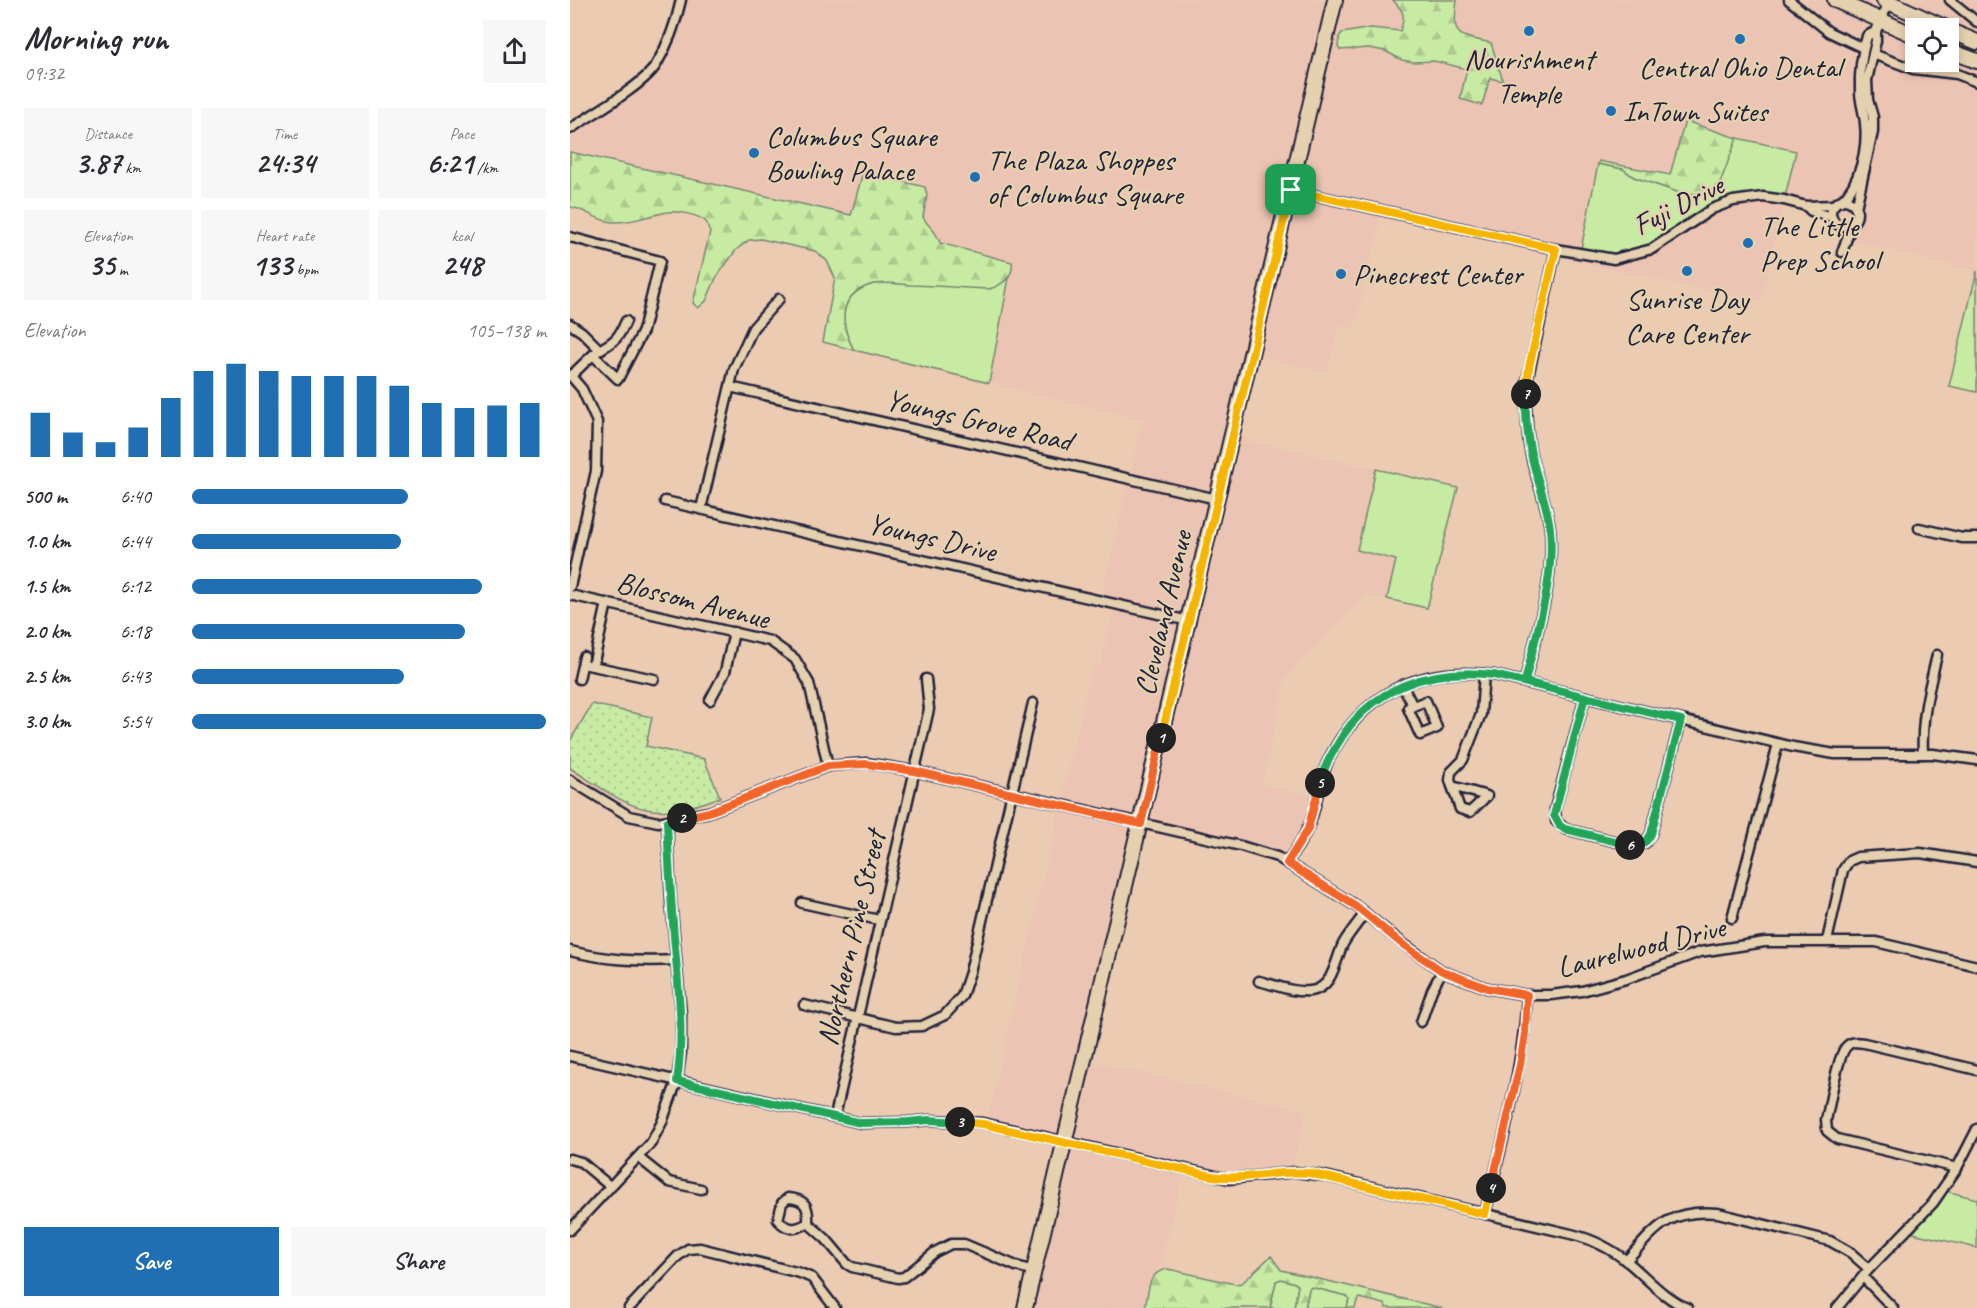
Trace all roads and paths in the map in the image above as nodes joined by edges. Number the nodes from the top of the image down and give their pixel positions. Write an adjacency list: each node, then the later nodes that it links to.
1 (681, 0): 22 (street)
2 (1335, 0): 23 (main road, Cleveland Avenue)
3 (1789, 0): 16 (street)
4 (1835, 0): 11 (main road)
5 (1856, 0): 7 (main road)
6 (1950, 0): 10 (street)
7 (1888, 1): 8 (main road); 11 (street)
8 (1924, 18)
9 (1905, 21): 11 (main road)
10 (1977, 22)
11 (1878, 26): 12 (main road); 16 (street); 18 (street)
12 (1905, 33)
13 (1959, 34): 14 (main road)
14 (1977, 42)
15 (1959, 44): 17 (main road)
16 (1863, 48): 24 (street)
17 (1977, 51)
18 (1873, 54): 21 (street); 26 (street)
19 (1959, 54): 20 (main road)
20 (1977, 61)
21 (1977, 81)
22 (570, 129)
23 (1291, 190): 32 (street, Fuji Drive); 40 (main road, Cleveland Avenue)
24 (1838, 203): 25 (street, Fuji Drive); 26 (street); 27 (street)
25 (1806, 206): 27 (street, Fuji Drive); 32 (street, Fuji Drive)
26 (1856, 208): 28 (street)
27 (1832, 217): 29 (street)
28 (1852, 224): 29 (street); 31 (street)
29 (1840, 225): 31 (street)
30 (570, 237): 37 (street)
31 (1845, 242): 33 (street)
32 (1556, 249): 56 (street)
33 (1842, 252)
34 (779, 299): 39 (street)
35 (626, 321): 37 (street)
36 (570, 324): 37 (street)
37 (596, 353): 38 (street)
38 (571, 376): 45 (street)
39 (730, 387): 40 (street, Youngs Grove Road); 42 (street)
40 (1217, 500): 48 (main road, Cleveland Avenue)
41 (665, 501): 42 (street, Youngs Drive)
42 (701, 509): 48 (street, Youngs Drive)
43 (1919, 528): 44 (street)
44 (1977, 538)
45 (570, 587)
46 (570, 595): 47 (street, Blossom Avenue)
47 (607, 603): 49 (street, Blossom Avenue); 51 (street)
48 (1189, 621): 72 (main road, Cleveland Avenue)
49 (734, 632): 59 (street); 66 (street, Blossom Avenue)
50 (1937, 655): 64 (street)
51 (593, 666): 53 (street); 54 (street)
52 (1484, 674): 56 (street); 57 (street); 69 (street)
53 (579, 679)
54 (654, 679)
55 (926, 679): 67 (street, Northern Pine Street)
56 (1525, 682): 58 (street)
57 (1402, 685): 61 (street); 74 (street)
58 (1585, 697): 62 (street); 62 (street)
59 (710, 700)
60 (1033, 703): 70 (street)
61 (1413, 706)
62 (1681, 720): 63 (street)
63 (1778, 744): 64 (street); 77 (street)
64 (1923, 754): 65 (street)
65 (1977, 759)
66 (828, 766): 67 (street, Laurelwood Drive); 71 (street, Laurelwood Drive)
67 (914, 771): 70 (street, Laurelwood Drive); 78 (street, Northern Pine Street)
68 (570, 780): 71 (street)
69 (1452, 786)
70 (1011, 793): 72 (street, Laurelwood Drive); 87 (street)
71 (667, 822): 81 (street)
72 (1141, 824): 74 (street, Laurelwood Drive); 94 (main road, Cleveland Avenue)
73 (1977, 862): 79 (street)
74 (1287, 863): 76 (street, Laurelwood Drive)
75 (802, 903): 78 (street)
76 (1365, 913): 83 (street, Laurelwood Drive); 84 (street)
77 (1732, 918)
78 (879, 920): 87 (street, Northern Pine Street)
79 (1827, 941): 82 (street, Laurelwood Drive); 85 (street, Laurelwood Drive)
80 (570, 951): 81 (street)
81 (676, 960): 91 (street)
82 (1977, 966)
83 (1442, 971): 85 (street, Laurelwood Drive); 88 (street)
84 (1259, 981)
85 (1527, 995): 100 (street)
86 (804, 1005): 87 (street)
87 (857, 1018): 92 (street, Northern Pine Street)
88 (1421, 1022)
89 (570, 1056): 91 (street)
90 (1977, 1070): 97 (street)
91 (677, 1081): 92 (street); 95 (street)
92 (834, 1116): 94 (street)
93 (1977, 1129): 97 (street)
94 (1065, 1142): 100 (street); 105 (main road, Cleveland Avenue)
95 (639, 1158): 98 (street); 99 (street)
96 (570, 1159): 98 (street)
97 (1957, 1168): 104 (street)
98 (611, 1187): 102 (street)
99 (701, 1189)
100 (1485, 1214): 103 (street)
101 (808, 1222): 105 (street)
102 (570, 1230)
103 (1626, 1261): 104 (street); 110 (street)
104 (1869, 1269): 106 (street)
105 (1034, 1271): 109 (main road, Cleveland Avenue)
106 (1863, 1277): 111 (street); 112 (street)
107 (629, 1308): 108 (street)
108 (835, 1308)
109 (1025, 1308)
110 (1687, 1308)
111 (1837, 1308)
112 (1893, 1308)

